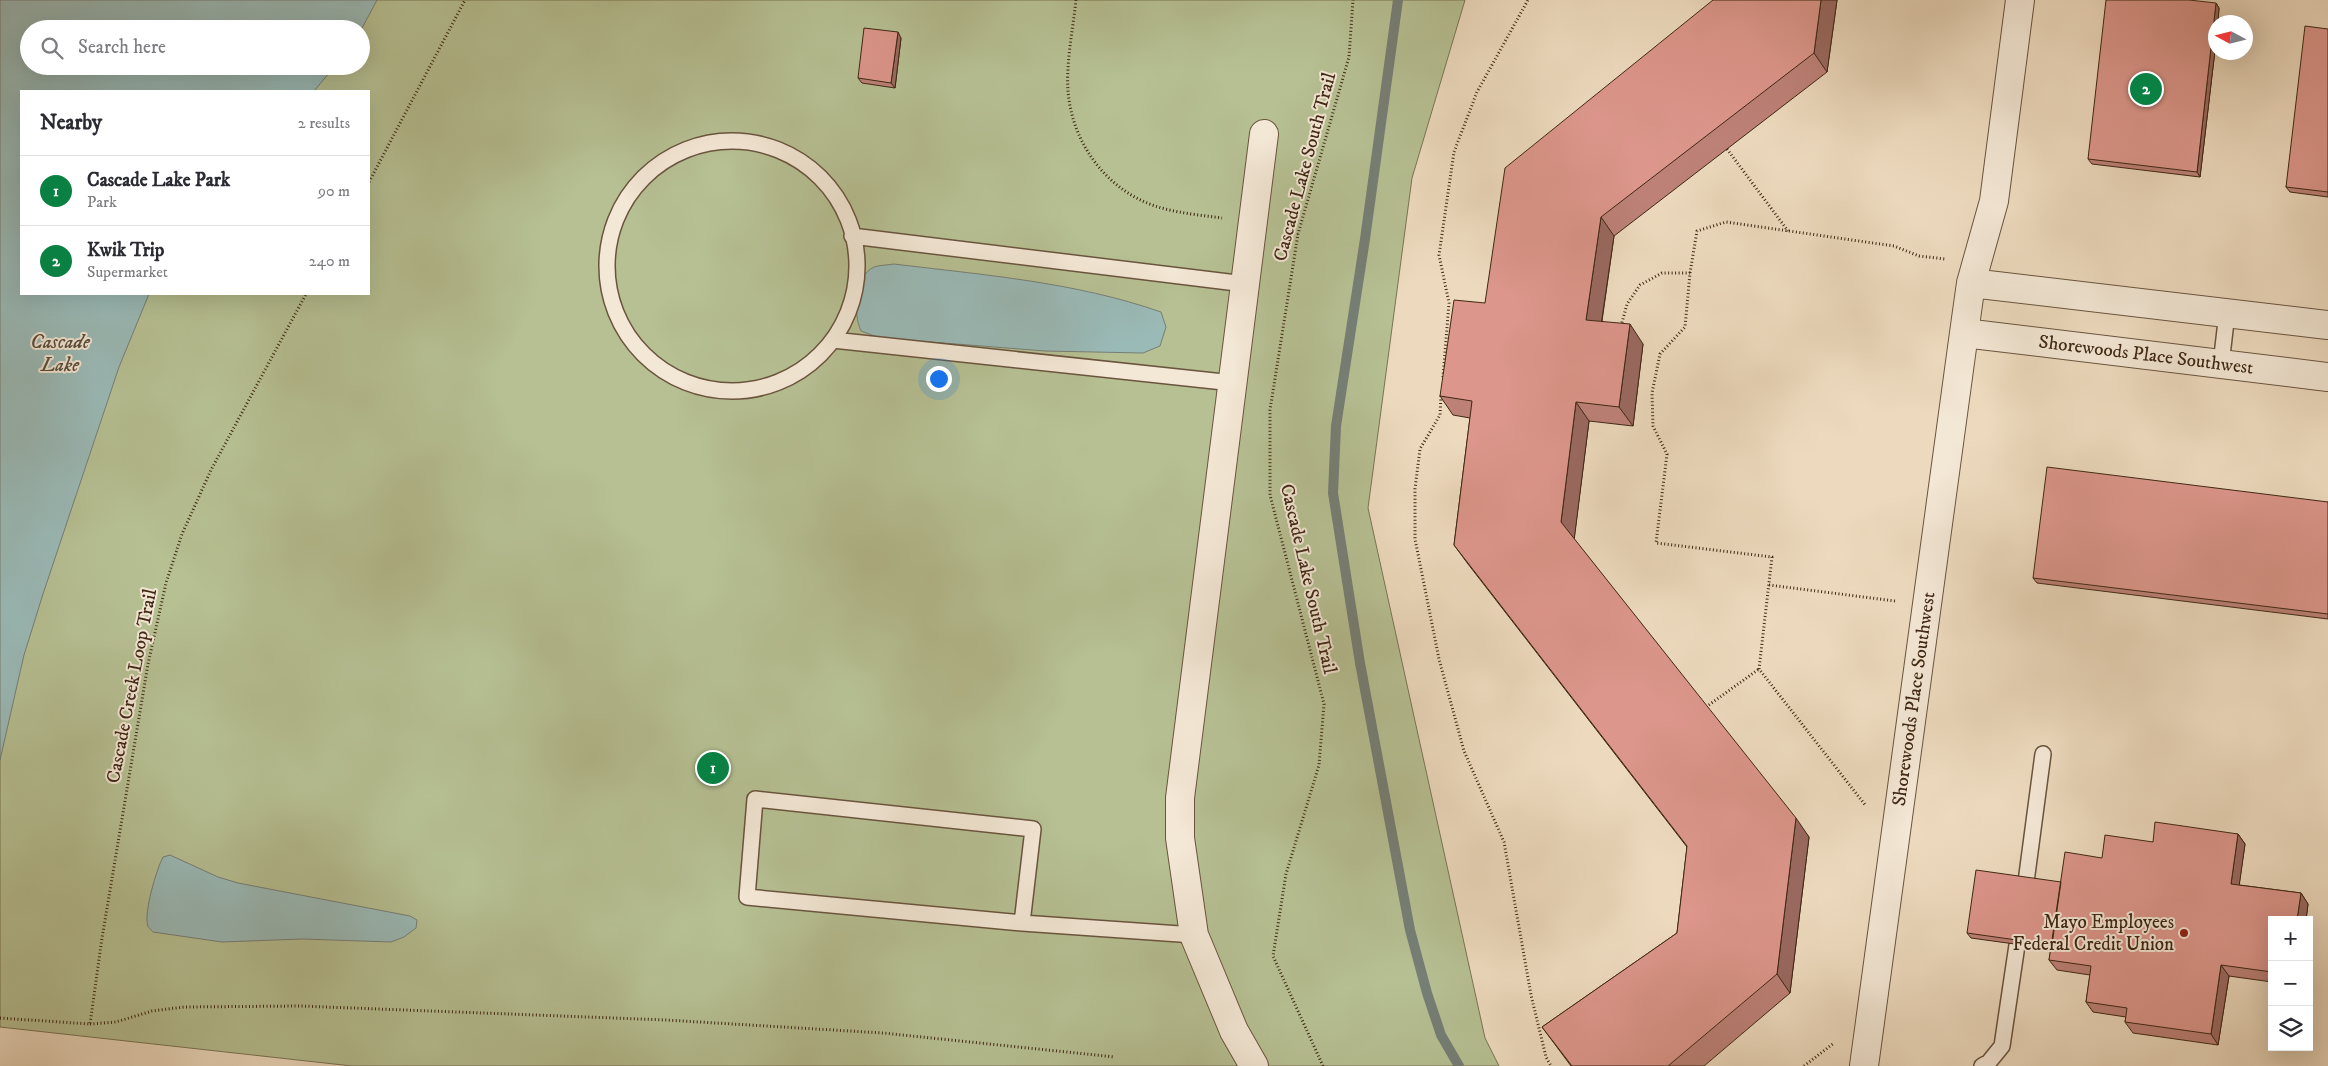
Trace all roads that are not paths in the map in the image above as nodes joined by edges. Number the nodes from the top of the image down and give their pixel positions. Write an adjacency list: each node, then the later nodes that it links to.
1 (2020, 0): 4 (street, Shorewoods Place Southwest)
2 (1264, 134): 5 (street)
3 (852, 236): 5 (lane); 9 (lane); 9 (lane)
4 (1972, 283): 6 (street); 8 (street, Shorewoods Place Southwest)
5 (1245, 284): 12 (street)
6 (2227, 313): 7 (street); 10 (lane)
7 (2328, 325)
8 (1964, 333): 10 (street, Shorewoods Place Southwest); 19 (street, Shorewoods Place Southwest)
9 (833, 340): 12 (lane)
10 (2221, 364): 11 (street, Shorewoods Place Southwest)
11 (2328, 377)
12 (1233, 383): 16 (street)
13 (2043, 754): 14 (lane)
14 (2026, 882)
15 (1022, 923): 15 (lane); 16 (lane)
16 (1194, 935): 18 (street)
17 (2017, 944): 20 (lane)
18 (1254, 1066)
19 (1864, 1066)
20 (1982, 1066)

